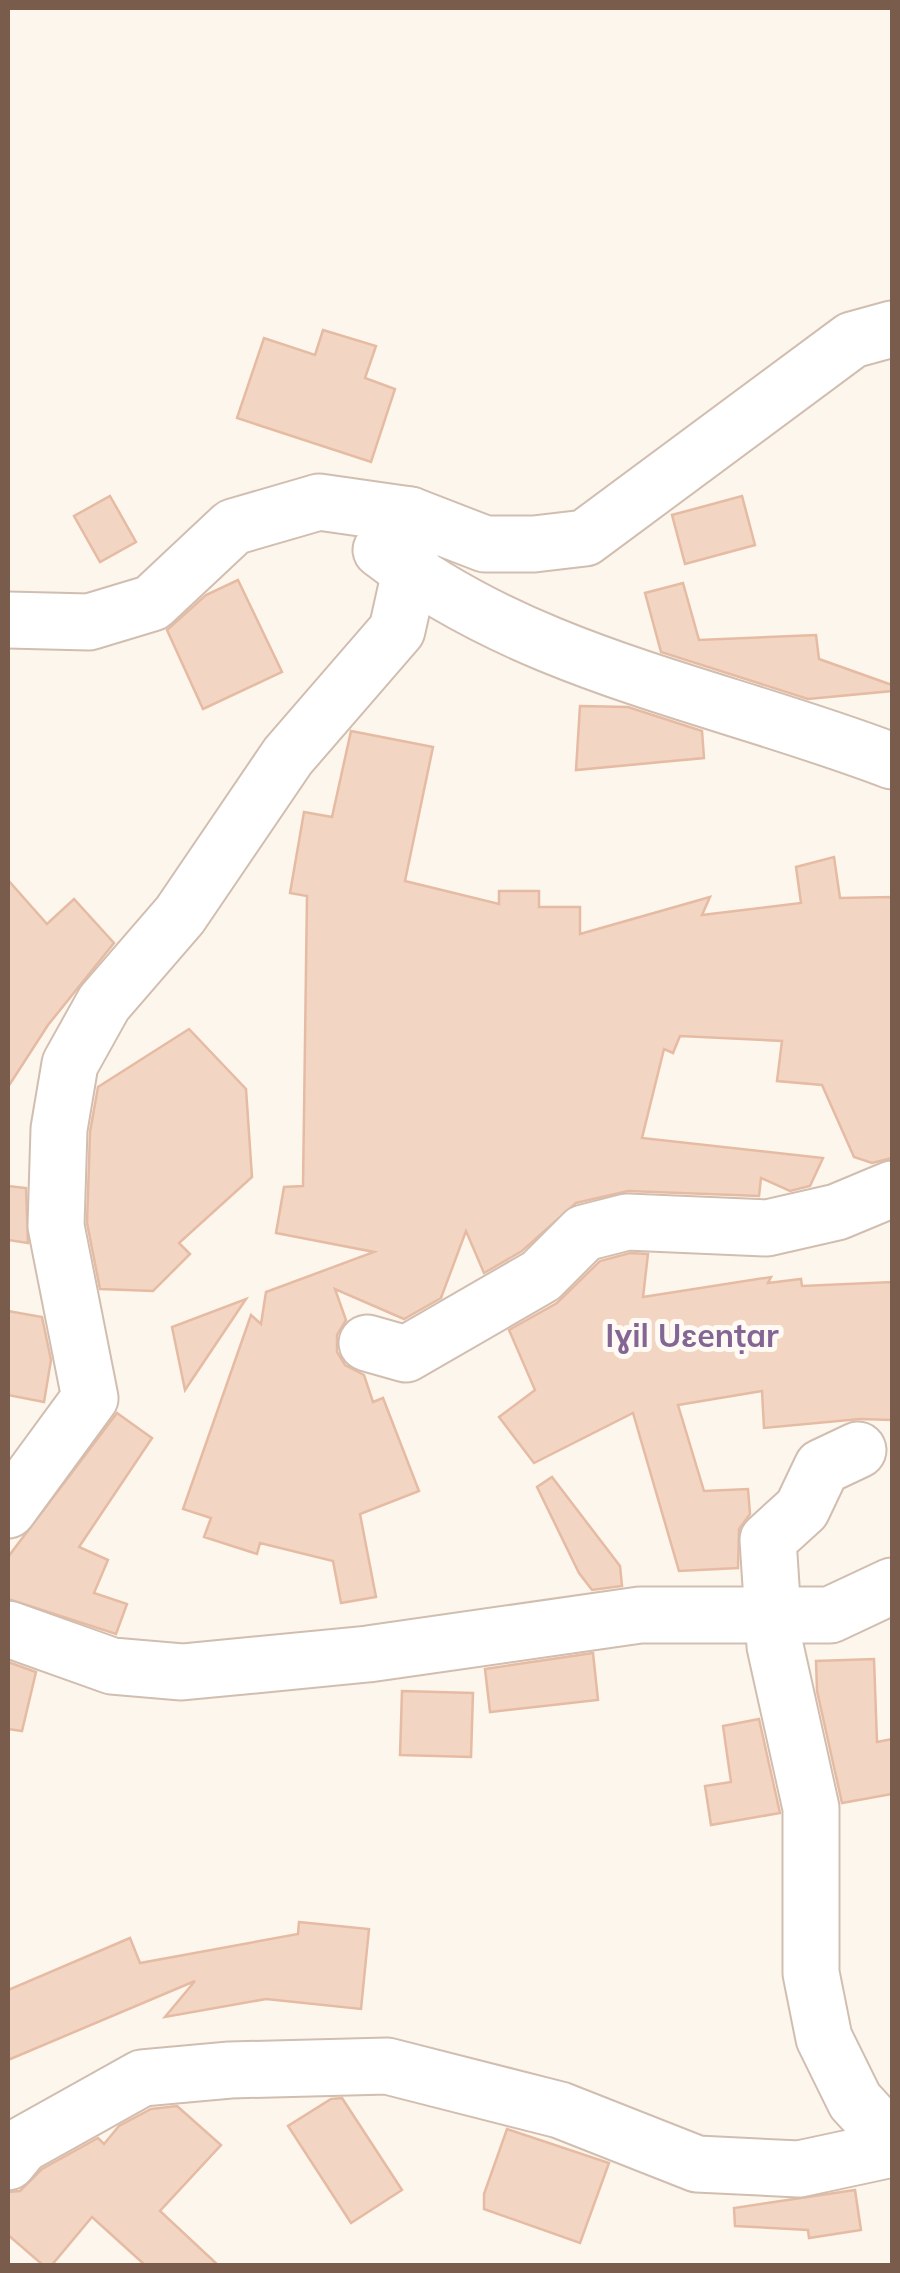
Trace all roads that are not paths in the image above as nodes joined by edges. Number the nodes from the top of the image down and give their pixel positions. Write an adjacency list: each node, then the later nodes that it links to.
1 (892, 329): 4 (street)
2 (319, 502): 3 (street); 5 (street); 7 (street)
3 (410, 515): 4 (street); 5 (street)
4 (485, 544): 6 (street)
5 (410, 572): 6 (street); 12 (street)
6 (490, 617): 8 (street)
7 (8, 620)
8 (892, 761)
9 (892, 1188): 10 (street)
10 (366, 1343)
11 (858, 1450): 14 (street)
12 (8, 1510)
13 (892, 1586): 14 (street)
14 (773, 1614): 15 (street); 16 (street)
15 (8, 1630)
16 (892, 2142)
17 (892, 2149): 18 (street)
18 (8, 2162)

